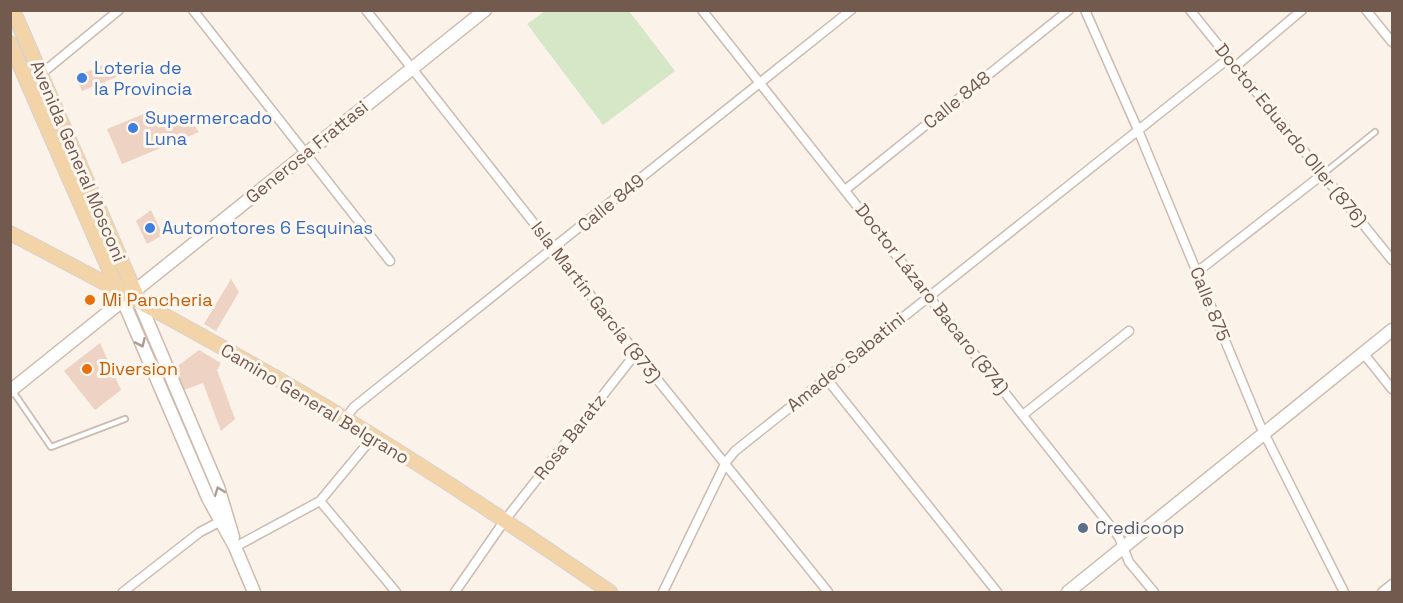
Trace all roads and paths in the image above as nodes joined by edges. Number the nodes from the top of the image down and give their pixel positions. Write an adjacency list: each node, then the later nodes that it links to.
1 (13, 10): 18 (main road, Avenida General Mosconi)
2 (119, 10): 18 (street)
3 (193, 10): 22 (street)
4 (366, 10): 17 (street, Isla Martín García (873))
5 (485, 10): 17 (main road, Generosa Frattasi)
6 (702, 10): 19 (street, Doctor Lázaro Bacaro (874))
7 (851, 10): 19 (street, Calle 849)
8 (1070, 10): 24 (street, Calle 848)
9 (1085, 10): 20 (street, Calle 875)
10 (1190, 10): 15 (street, Doctor Eduardo Oller (876))
11 (1302, 10): 16 (street)
12 (1366, 10): 13 (street)
13 (1392, 42)
14 (10, 43): 30 (main road, Avenida General Mosconi)
15 (1229, 58): 16 (street, Doctor Eduardo Oller (876)); 20 (street, Amadeo Sabatini)
16 (1236, 66): 23 (street, Doctor Eduardo Oller (876))
17 (412, 68): 22 (main road, Generosa Frattasi); 26 (street, Isla Martín García (873))
18 (40, 74): 30 (main road, Avenida General Mosconi)
19 (760, 83): 24 (street, Doctor Lázaro Bacaro (874)); 26 (street, Calle 849)
20 (1138, 130): 29 (street, Calle 875); 31 (street, Amadeo Sabatini)
21 (1375, 132): 23 (lane)
22 (305, 153): 28 (street); 30 (main road, Generosa Frattasi)
23 (1323, 174): 27 (street, Doctor Eduardo Oller (876)); 29 (street)
24 (845, 190): 31 (street, Doctor Lázaro Bacaro (874))
25 (10, 232): 30 (main road, Camino General Belgrano)
26 (554, 249): 34 (street, Isla Martín García (873)); 41 (street, Calle 849)
27 (1392, 260)
28 (390, 261)
29 (1197, 272): 42 (street, Calle 875)
30 (129, 296): 37 (main road, Generosa Frattasi); 41 (main road, Camino General Belgrano); 46 (main road, Avenida General Mosconi)
31 (928, 296): 36 (street, Amadeo Sabatini); 39 (street, Doctor Lázaro Bacaro (874))
32 (1392, 330): 35 (main road)
33 (1129, 331): 39 (street)
34 (636, 353): 44 (street, Isla Martín García (873)); 47 (street, Rosa Baratz)
35 (1364, 354): 38 (street); 42 (main road)
36 (826, 378): 44 (street, Amadeo Sabatini); 58 (street)
37 (11, 390): 40 (lane)
38 (1392, 390)
39 (1024, 414): 49 (street, Doctor Lázaro Bacaro (874))
40 (125, 419)
41 (345, 419): 43 (main road, Camino General Belgrano)
42 (1265, 436): 49 (main road); 61 (street, Calle 875)
43 (373, 437): 45 (street); 47 (main road, Camino General Belgrano)
44 (726, 462): 56 (street, Amadeo Sabatini); 57 (street, Isla Martín García (873))
45 (320, 501): 48 (street); 53 (street)
46 (224, 519): 48 (main road, Avenida General Mosconi); 51 (street)
47 (505, 520): 54 (street, Rosa Baratz); 55 (main road, Camino General Belgrano)
48 (235, 547): 52 (main road, Avenida General Mosconi)
49 (1124, 547): 59 (main road); 60 (street, Doctor Lázaro Bacaro (874))
50 (1392, 584): 62 (street)
51 (123, 592)
52 (254, 592)
53 (396, 592)
54 (455, 592)
55 (610, 592)
56 (663, 592)
57 (828, 592)
58 (997, 592)
59 (1068, 592)
60 (1154, 592)
61 (1344, 592)
62 (1382, 592)

